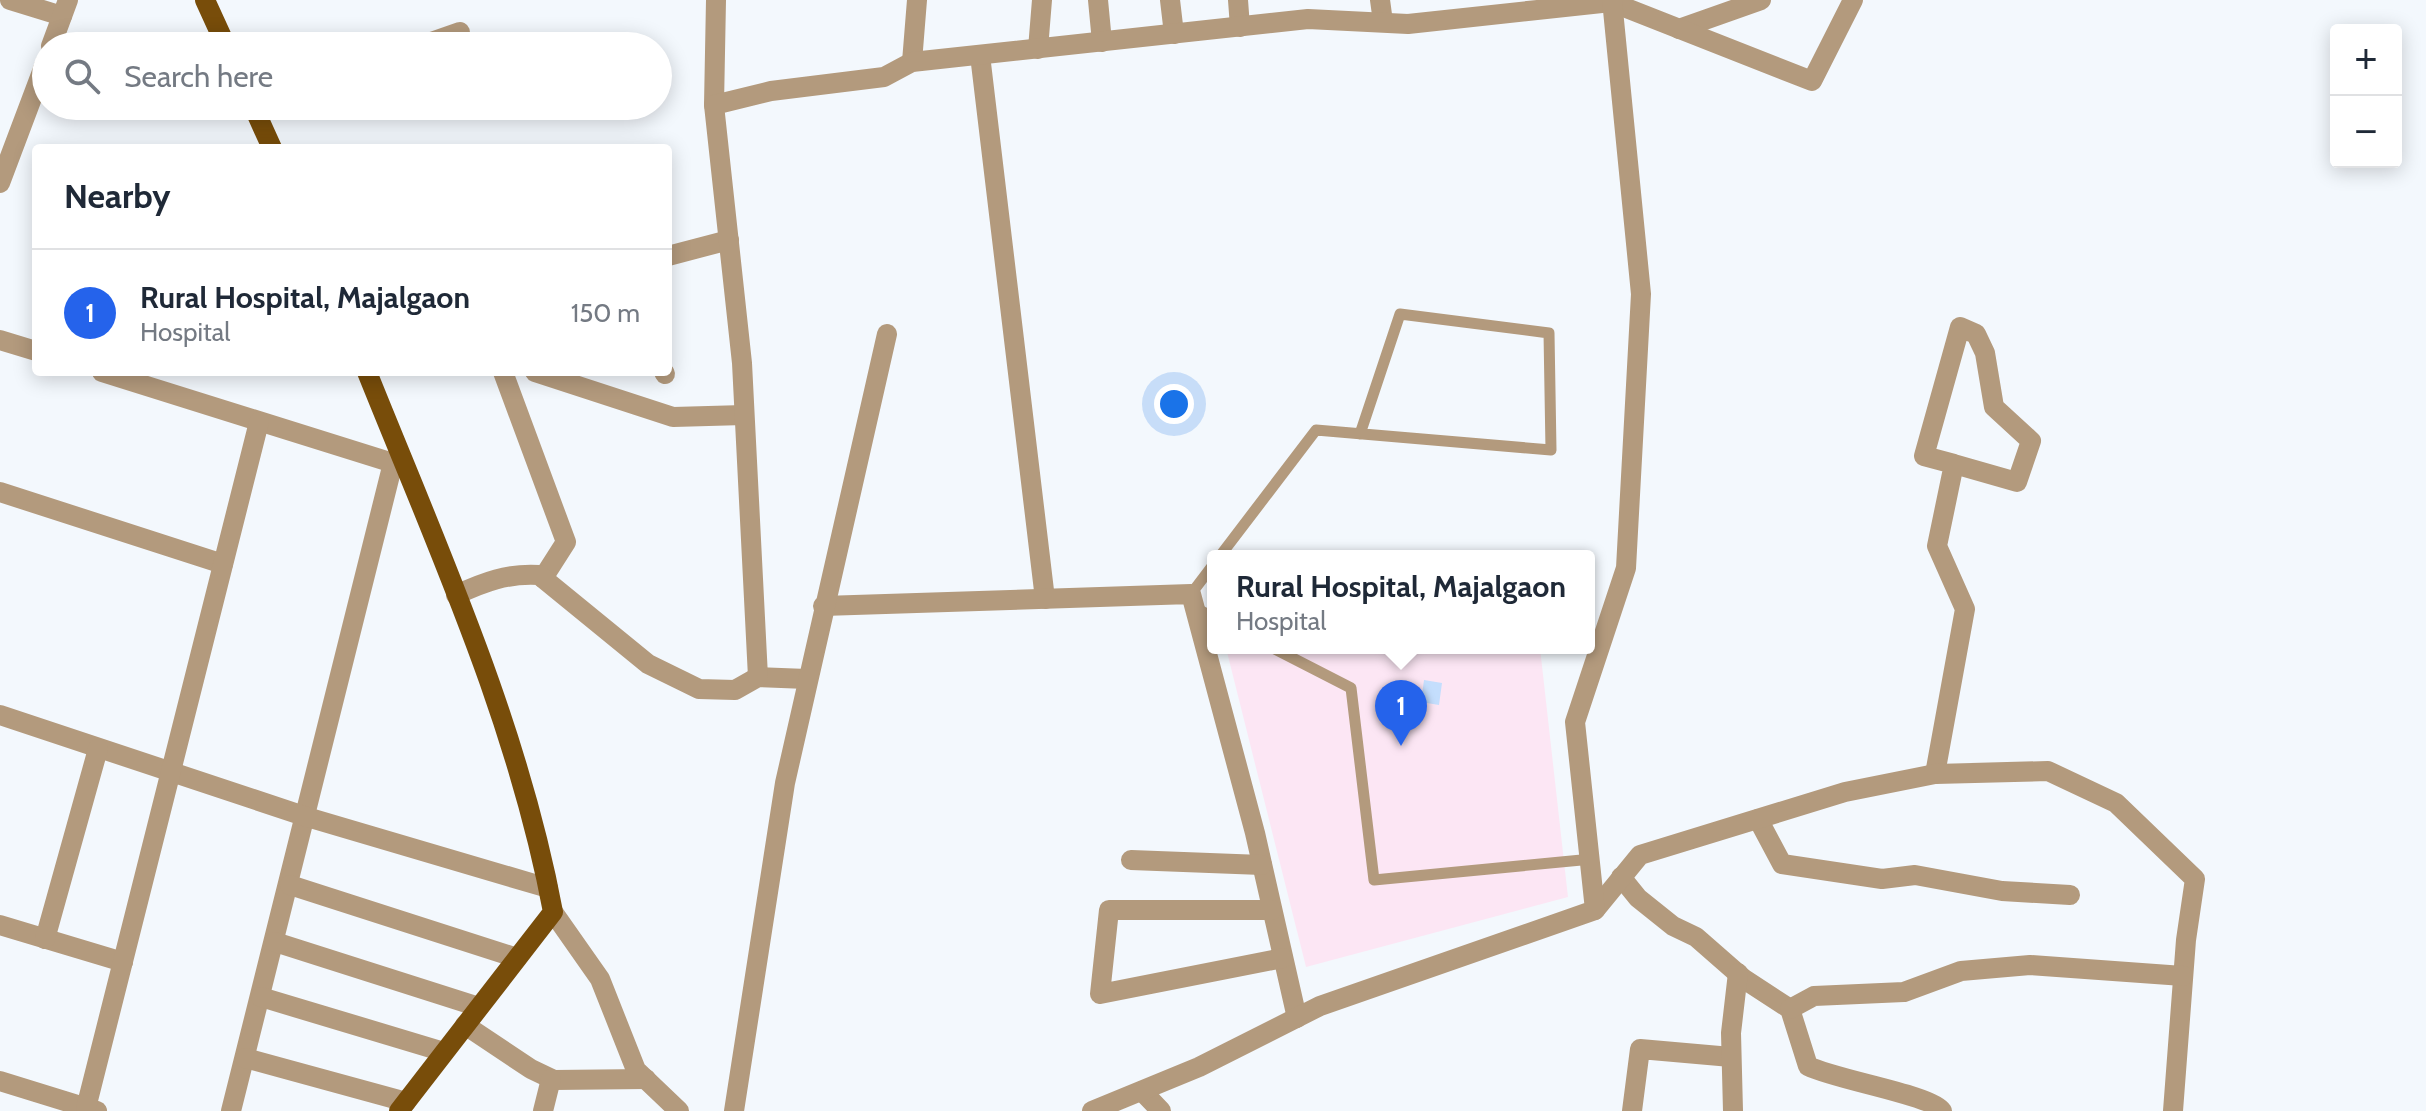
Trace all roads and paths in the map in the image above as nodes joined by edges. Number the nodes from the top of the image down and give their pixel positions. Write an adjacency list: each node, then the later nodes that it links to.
1 (10, 0): 13 (street)
2 (205, 0): 19 (main road)
3 (716, 0): 26 (street)
4 (917, 0): 24 (street)
5 (1042, 0): 22 (street)
6 (1098, 0): 21 (street)
7 (1170, 0): 20 (street)
8 (1238, 0): 16 (street)
9 (1380, 0): 15 (street)
10 (1761, 0): 17 (street)
11 (1853, 0): 17 (street)
12 (1612, 1): 15 (street); 17 (street); 63 (street)
13 (65, 8): 18 (street)
14 (1307, 10): 15 (street); 16 (street)
15 (1383, 22)
16 (1240, 27): 20 (street)
17 (1679, 29)
18 (56, 32)
19 (220, 32)
20 (1174, 34): 21 (street)
21 (1102, 42): 22 (street)
22 (1038, 49): 23 (street)
23 (980, 55): 24 (street); 49 (street)
24 (912, 62): 26 (street)
25 (32, 98): 29 (street)
26 (714, 105): 30 (street)
27 (259, 120): 28 (main road)
28 (270, 144)
29 (0, 183)
30 (729, 240): 31 (street); 39 (street)
31 (672, 255)
32 (887, 334): 50 (street)
33 (0, 340): 34 (street)
34 (32, 350)
35 (115, 376): 40 (street)
36 (369, 376): 48 (main road)
37 (504, 376): 46 (street)
38 (547, 376): 39 (street)
39 (744, 415): 55 (street)
40 (259, 422): 45 (street); 61 (street)
41 (1360, 434): 41 (lane); 44 (lane)
42 (1954, 464): 42 (street); 60 (street)
43 (0, 492): 45 (street)
44 (1225, 550)
45 (223, 564): 59 (street)
46 (543, 578): 48 (street); 55 (street)
47 (1207, 584): 51 (lane)
48 (456, 595): 68 (main road)
49 (1045, 599): 50 (street); 51 (street)
50 (823, 606): 56 (street)
51 (1200, 606): 52 (street)
52 (1207, 635)
53 (1211, 654): 65 (street)
54 (1285, 654): 63 (lane)
55 (758, 677): 56 (street)
56 (807, 679): 99 (street)
57 (0, 715): 58 (street)
58 (98, 749): 59 (street); 74 (street)
59 (170, 774): 61 (street); 78 (street)
60 (1935, 774): 62 (street); 80 (street)
61 (307, 817): 67 (street); 68 (street)
62 (1758, 819): 66 (street); 69 (street)
63 (1592, 859): 71 (street)
64 (1131, 860): 65 (street)
65 (1262, 865): 70 (street)
66 (1621, 877): 71 (street); 79 (street)
67 (290, 885): 75 (street); 76 (street)
68 (548, 888): 72 (main road)
69 (2070, 895)
70 (1272, 910): 77 (street); 77 (street)
71 (1595, 910): 84 (street)
72 (553, 912): 76 (main road); 90 (street)
73 (0, 925): 74 (street)
74 (45, 939): 78 (street)
75 (275, 942): 81 (street); 82 (street)
76 (517, 958): 82 (main road)
77 (1283, 958): 84 (street)
78 (123, 962): 94 (street)
79 (1738, 973): 83 (street); 87 (street)
80 (2183, 976): 83 (street); 104 (street)
81 (261, 997): 86 (street); 88 (street)
82 (479, 1007): 85 (main road)
83 (1790, 1009): 103 (street)
84 (1297, 1018): 92 (street)
85 (465, 1025): 86 (main road); 89 (street)
86 (444, 1052): 93 (main road)
87 (1731, 1057): 101 (street); 102 (street)
88 (245, 1058): 93 (street); 96 (street)
89 (551, 1079): 90 (street); 97 (street)
90 (646, 1079): 98 (street)
91 (0, 1081): 94 (street)
92 (1142, 1091): 95 (street); 100 (street)
93 (402, 1106)
94 (92, 1109)
95 (1104, 1109)
96 (231, 1111)
97 (543, 1111)
98 (679, 1111)
99 (734, 1111)
100 (1161, 1111)
101 (1632, 1111)
102 (1733, 1111)
103 (1942, 1111)
104 (2173, 1111)

